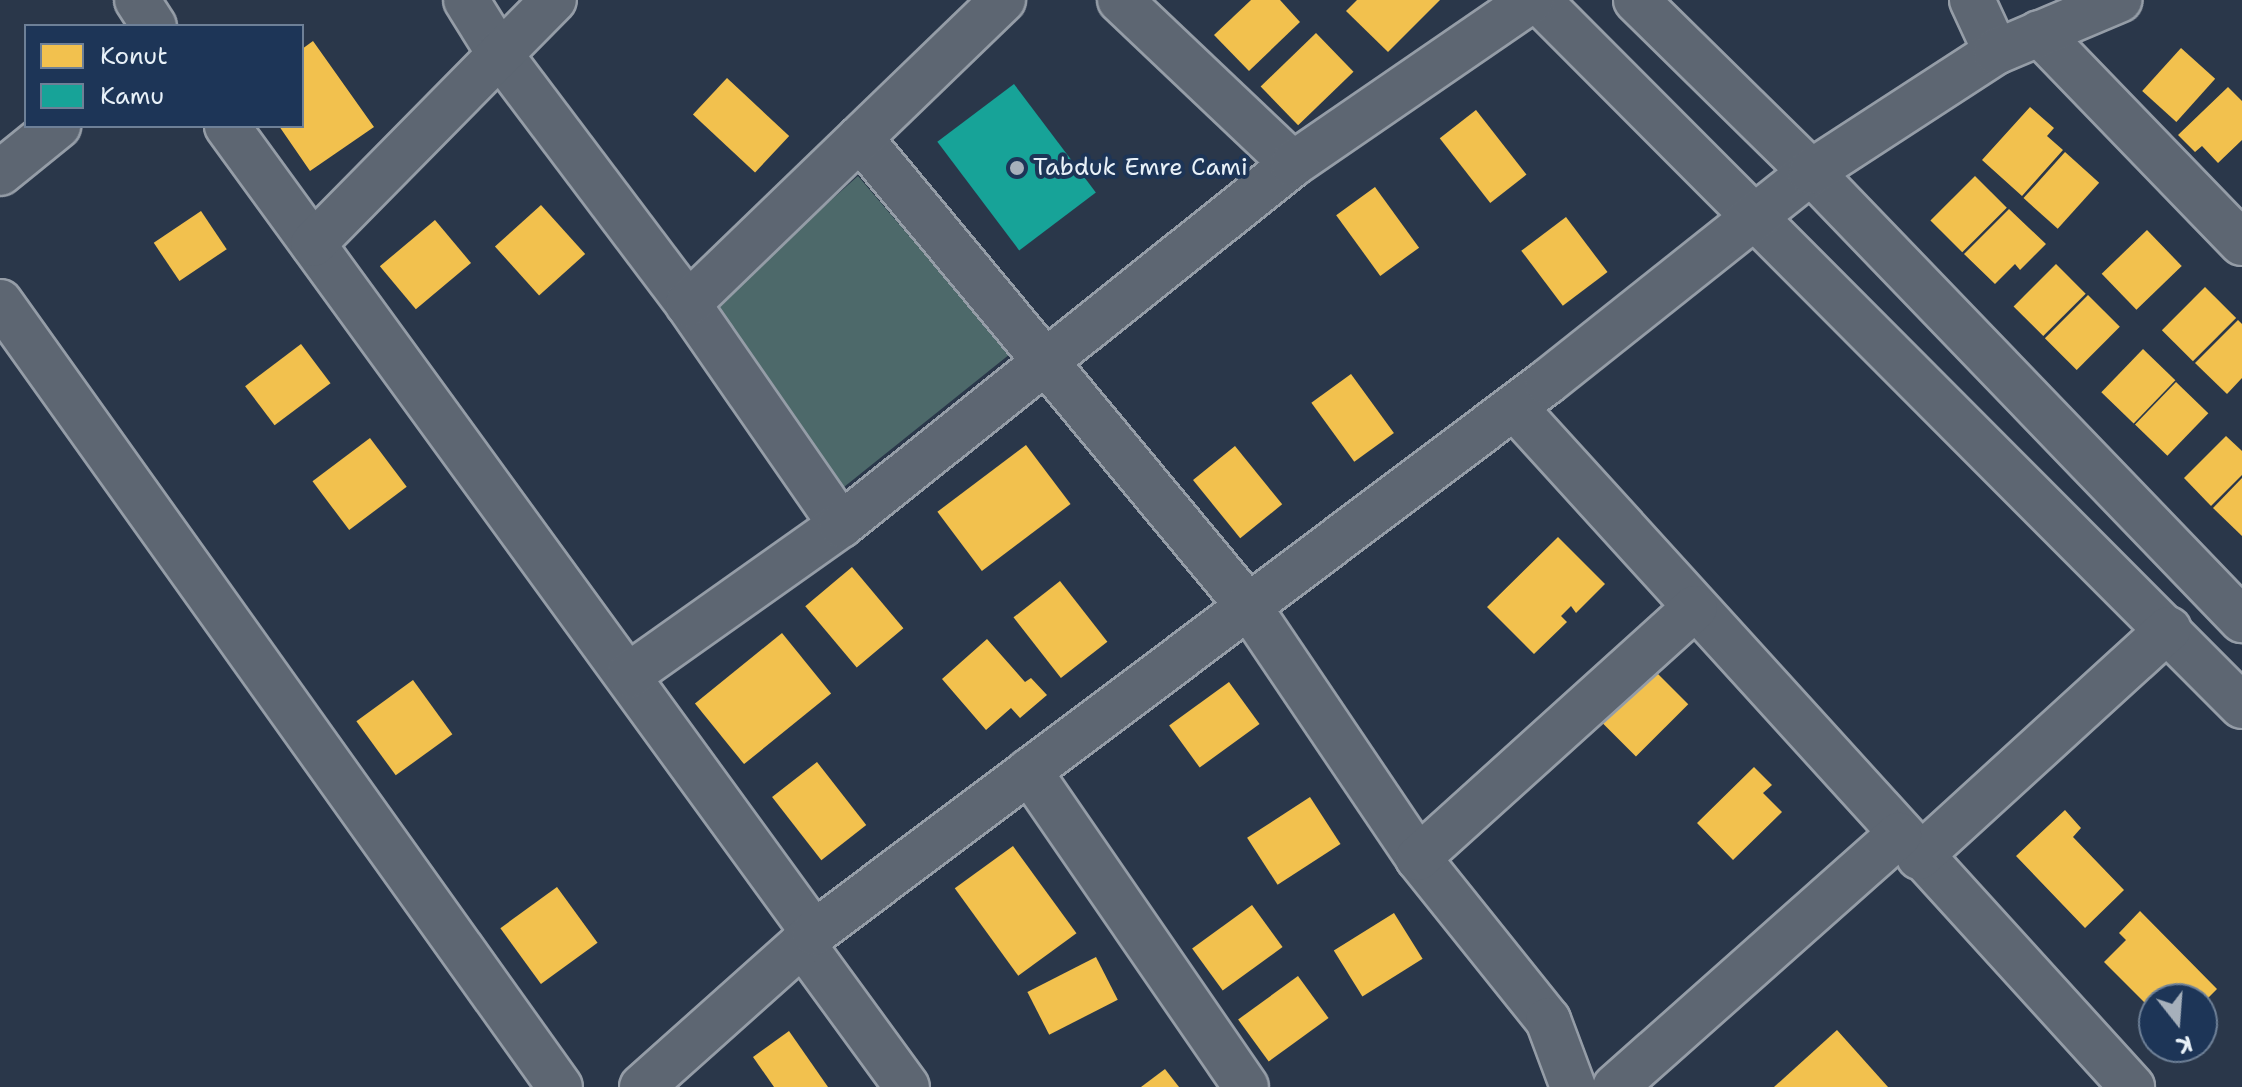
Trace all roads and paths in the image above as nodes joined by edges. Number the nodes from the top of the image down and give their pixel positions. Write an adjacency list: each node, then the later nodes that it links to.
1 (137, 0): 10 (street)
2 (466, 0): 13 (street)
3 (554, 0): 13 (street)
4 (1003, 0): 16 (street)
5 (1120, 0): 17 (street)
6 (1535, 0): 17 (street); 20 (street)
7 (1636, 0): 18 (street)
8 (1972, 0): 12 (street)
9 (2119, 0): 11 (street)
10 (153, 24)
11 (2039, 33): 12 (street); 21 (street)
12 (1996, 52): 18 (street)
13 (499, 53): 22 (street); 24 (street)
14 (56, 128): 19 (street)
15 (228, 128): 22 (street)
16 (860, 138): 24 (street); 25 (street)
17 (1293, 164): 25 (street)
18 (1811, 172): 20 (street); 30 (street)
19 (0, 173)
20 (1756, 219): 26 (street); 31 (street)
21 (2242, 243)
22 (313, 244): 32 (street)
23 (0, 302): 39 (street)
24 (688, 304): 27 (street)
25 (1047, 361): 27 (street); 28 (street)
26 (1514, 407): 28 (street); 29 (street)
27 (841, 525): 32 (street)
28 (1249, 607): 34 (street); 36 (street)
29 (1695, 608): 35 (street); 36 (street)
30 (2241, 616)
31 (2169, 629): 33 (street); 35 (street)
32 (629, 675): 37 (street)
33 (2242, 706)
34 (1029, 771): 37 (street); 42 (street)
35 (1909, 846): 38 (street); 44 (street)
36 (1418, 858): 43 (street)
37 (808, 938): 40 (street); 41 (street)
38 (2124, 1084)
39 (560, 1087)
40 (642, 1087)
41 (907, 1087)
42 (1246, 1087)
43 (1573, 1087)
44 (1615, 1087)

